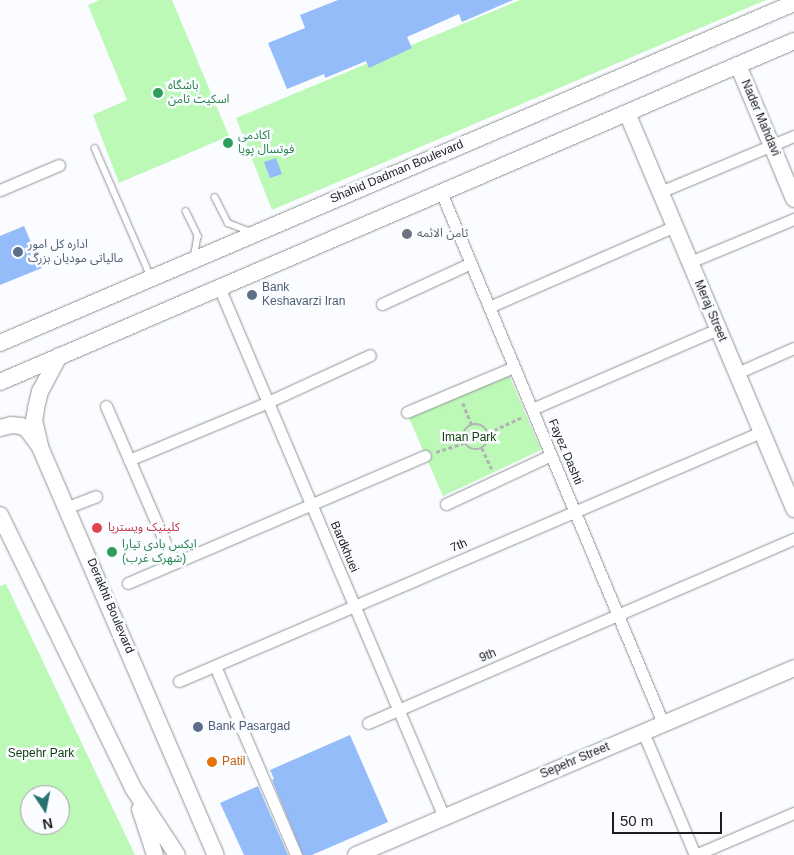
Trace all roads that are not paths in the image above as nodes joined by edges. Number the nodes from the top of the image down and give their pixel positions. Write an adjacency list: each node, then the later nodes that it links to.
1 (794, 3): 17 (main road, Shahid Dadman Boulevard)
2 (794, 41): 3 (main road)
3 (738, 65): 4 (main road); 6 (main road, Nader Mahdavi)
4 (627, 113): 10 (main road); 11 (main road, Meraj Street)
5 (794, 136): 6 (street)
6 (772, 146): 11 (street); 13 (main road, Nader Mahdavi)
7 (95, 148): 21 (lane)
8 (59, 165): 9 (street)
9 (0, 190)
10 (441, 192): 20 (street, Fayez Dashti); 22 (main road)
11 (660, 192): 16 (main road, Meraj Street)
12 (215, 197): 17 (lane)
13 (794, 199)
14 (186, 211): 18 (lane)
15 (794, 219): 19 (street)
16 (674, 226): 19 (main road, Meraj Street); 24 (street)
17 (254, 233): 18 (main road, Shahid Dadman Boulevard)
18 (194, 259): 21 (main road, Shahid Dadman Boulevard)
19 (690, 262): 25 (main road, Meraj Street)
20 (471, 263): 23 (street); 24 (street, Fayez Dashti)
21 (151, 277): 26 (main road, Shahid Dadman Boulevard)
22 (220, 286): 29 (main road); 33 (street, Bardkhuei)
23 (382, 304)
24 (489, 307): 30 (street, Fayez Dashti)
25 (718, 329): 31 (main road, Meraj Street); 36 (street)
26 (0, 343)
27 (794, 348): 31 (street)
28 (370, 355): 33 (street)
29 (59, 356): 32 (main road); 39 (main road, Derakhti Boulevard)
30 (514, 367): 35 (street); 36 (street, Fayez Dashti)
31 (737, 373): 38 (main road, Meraj Street)
32 (0, 382)
33 (268, 402): 42 (street); 45 (street, Bardkhuei)
34 (106, 406): 42 (street)
35 (407, 412)
36 (529, 412): 40 (street, Fayez Dashti)
37 (0, 428): 39 (main road)
38 (761, 432): 44 (main road, Meraj Street); 48 (street, 7th)
39 (40, 448): 47 (main road, Derakhti Boulevard)
40 (551, 455): 46 (street); 48 (street, Fayez Dashti)
41 (425, 456): 45 (street)
42 (129, 460): 51 (street)
43 (96, 496): 47 (street)
44 (793, 503)
45 (312, 504): 51 (street); 53 (street, Bardkhuei)
46 (446, 504)
47 (68, 507): 65 (main road, Derakhti Boulevard)
48 (575, 512): 53 (street, 7th); 54 (street, Fayez Dashti)
49 (0, 515): 62 (main road)
50 (794, 538): 54 (street, 9th)
51 (174, 564): 52 (street)
52 (128, 583)
53 (355, 606): 55 (street, 7th); 58 (street, Bardkhuei)
54 (618, 615): 58 (street, 9th); 60 (street, Fayez Dashti)
55 (215, 666): 57 (street, 7th); 71 (street)
56 (794, 668): 60 (main road, Sepehr Street)
57 (180, 681)
58 (398, 710): 59 (street, 9th); 64 (street, Bardkhuei)
59 (368, 723)
60 (663, 724): 61 (main road, Sepehr Street)
61 (643, 732): 64 (main road, Sepehr Street); 73 (street)
62 (133, 788): 66 (main road); 67 (main road)
63 (794, 813): 73 (street)
64 (444, 817): 72 (main road, Sepehr Street)
65 (201, 820): 69 (main road); 70 (main road, Derakhti Boulevard)
66 (173, 849): 68 (main road)
67 (155, 855)
68 (182, 855)
69 (204, 855)
70 (216, 855)
71 (296, 855)
72 (356, 855)
73 (695, 855)

